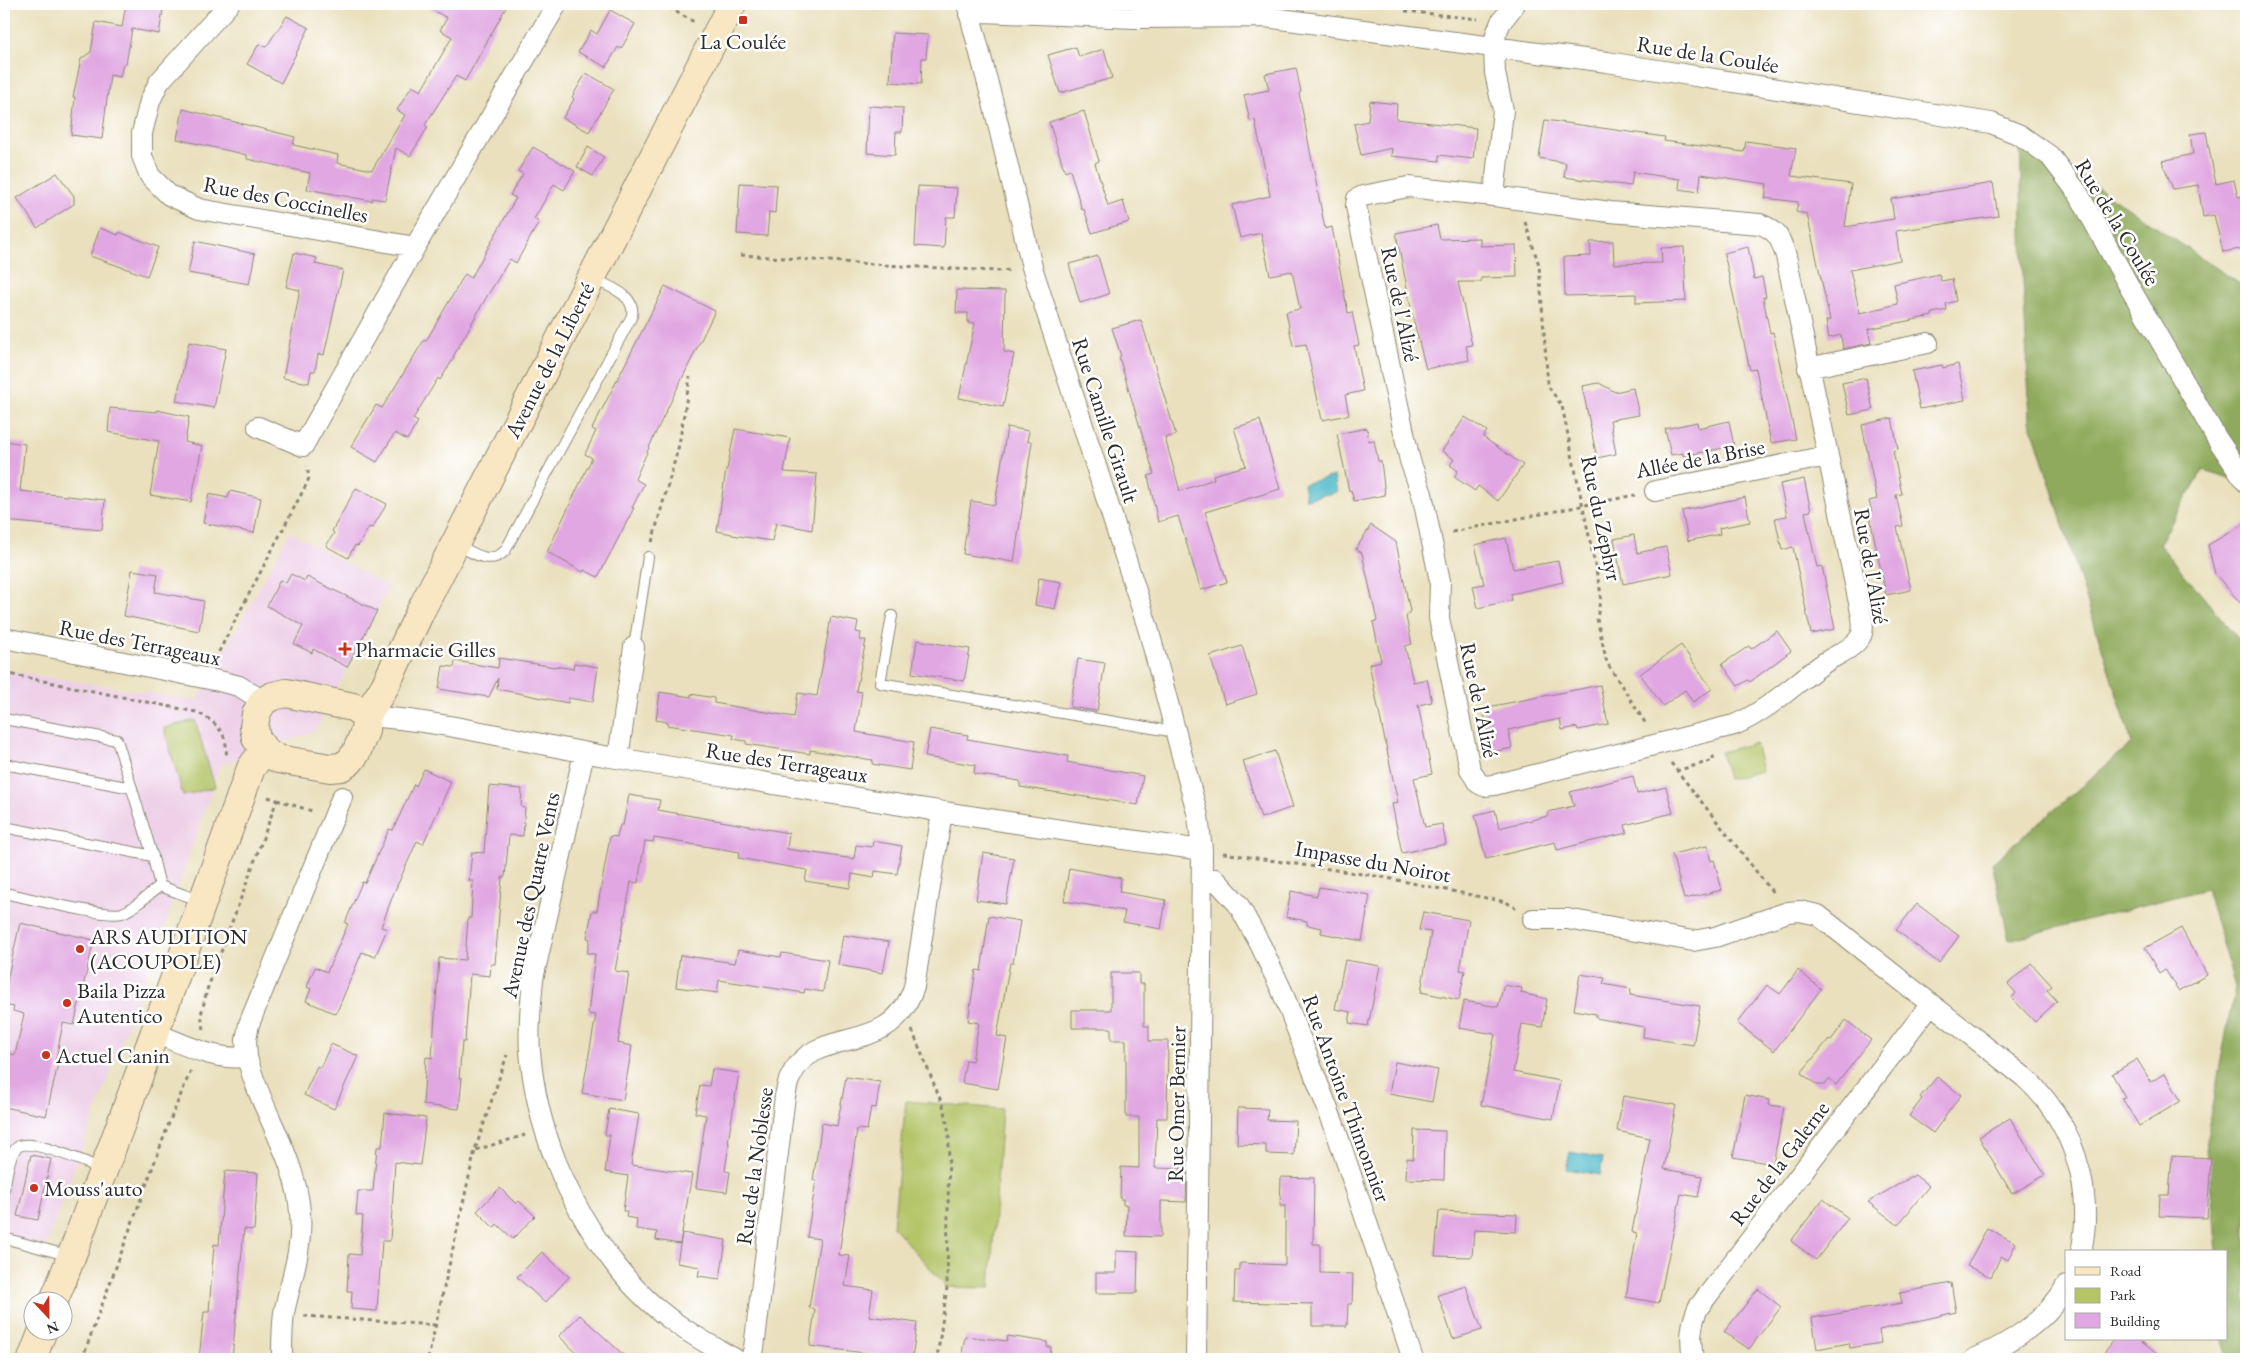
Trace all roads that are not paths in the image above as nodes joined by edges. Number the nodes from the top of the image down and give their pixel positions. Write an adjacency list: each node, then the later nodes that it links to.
1 (229, 4): 8 (street, Rue des Coccinelles)
2 (557, 4): 8 (street)
3 (732, 4): 9 (street, Avenue de la Liberté)
4 (1515, 4): 6 (street)
5 (968, 9): 6 (street, Rue de la Coulée); 24 (street, Rue Camille Girault)
6 (1494, 47): 7 (street); 14 (street, Rue de la Coulée)
7 (1494, 196): 11 (street, Rue de l'Alizé); 13 (street, Rue de l'Alizé)
8 (415, 247): 12 (street)
9 (591, 278): 16 (street, Avenue de la Liberté); 16 (lane)
10 (1928, 343): 11 (street)
11 (1808, 368): 13 (street, Rue de l'Alizé)
12 (258, 427)
13 (1827, 456): 15 (street, Allée de la Brise)
14 (2246, 482)
15 (1655, 491)
16 (455, 544): 22 (street, Avenue de la Liberté)
17 (648, 557): 20 (lane)
18 (892, 616): 24 (lane)
19 (4, 638): 21 (street, Rue des Terrageaux)
20 (634, 647): 27 (street)
21 (263, 701): 22 (street); 25 (street)
22 (366, 716): 25 (street); 26 (street, Rue des Terrageaux)
23 (4, 719): 29 (lane)
24 (1176, 732): 33 (street, Rue Camille Girault)
25 (264, 750): 38 (street)
26 (584, 753): 27 (street, Rue des Terrageaux); 53 (street, Avenue des Quatre Vents)
27 (618, 758): 31 (street, Rue des Terrageaux)
28 (4, 764): 29 (lane)
29 (132, 788): 34 (lane)
30 (342, 797): 42 (street)
31 (942, 812): 33 (street, Rue des Terrageaux); 54 (street, Rue de la Noblesse)
32 (4, 828): 34 (lane)
33 (1202, 850): 35 (street, Rue Omer Bernier)
34 (153, 856): 36 (lane)
35 (1202, 876): 55 (street, Rue Omer Bernier); 56 (street, Rue Antoine Thimonnier)
36 (160, 886): 37 (lane); 38 (lane)
37 (4, 893)
38 (203, 902): 41 (street)
39 (1533, 919): 40 (street)
40 (1930, 1005): 46 (street); 57 (street, Rue de la Galerne)
41 (155, 1033): 42 (street); 43 (street)
42 (247, 1057): 52 (street)
43 (103, 1169): 44 (lane); 47 (street)
44 (4, 1189)
45 (4, 1238): 47 (lane)
46 (2081, 1250)
47 (72, 1257): 49 (street)
48 (2065, 1287): 58 (street)
49 (58, 1290)
50 (39, 1340): 51 (street)
51 (32, 1359)
52 (282, 1359)
53 (735, 1359)
54 (751, 1359)
55 (1196, 1359)
56 (1413, 1359)
57 (1693, 1359)
58 (1974, 1359)

